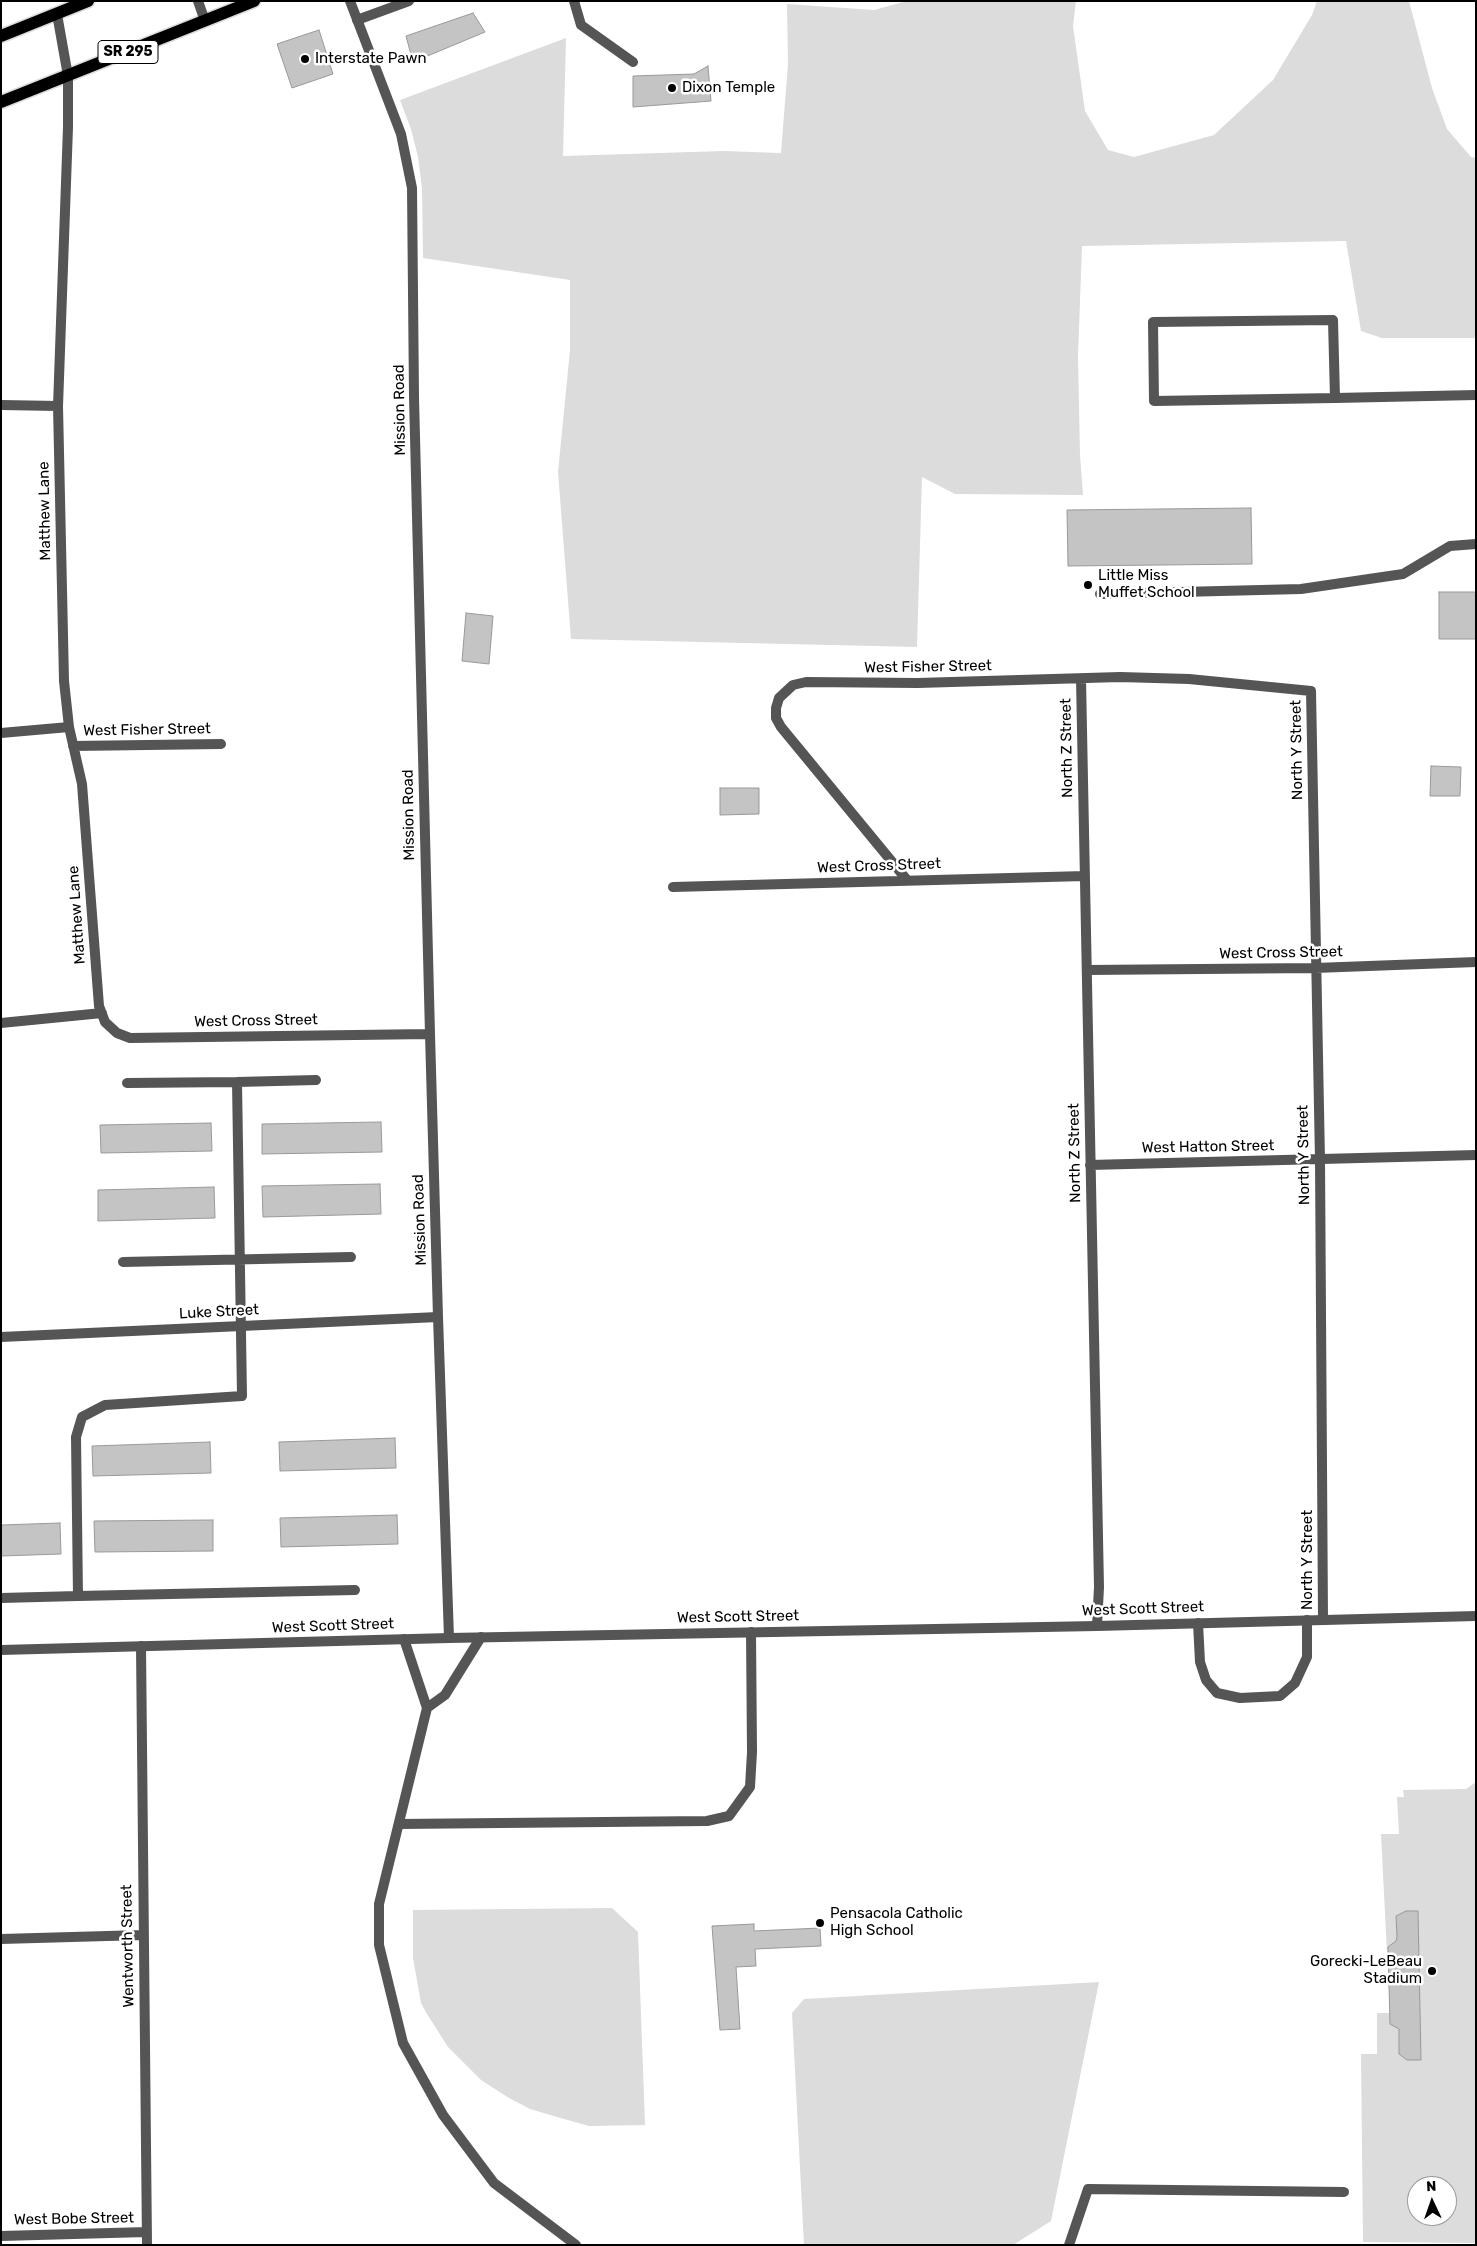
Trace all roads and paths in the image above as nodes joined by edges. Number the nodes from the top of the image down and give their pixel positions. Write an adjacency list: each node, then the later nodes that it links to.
1 (88, 1): 7 (main road)
2 (198, 1): 9 (street)
3 (254, 1): 9 (main road, SR 295)
4 (350, 1): 8 (street, Mission Road)
5 (410, 1): 8 (street)
6 (574, 1): 11 (street)
7 (57, 14): 10 (main road); 12 (street, Matthew Lane)
8 (357, 20): 34 (street, Mission Road)
9 (206, 21): 12 (main road, SR 295)
10 (1, 36)
11 (633, 62)
12 (68, 76): 13 (main road, SR 295); 17 (street, Matthew Lane)
13 (1, 102)
14 (1476, 395): 15 (street)
15 (1335, 398): 15 (street)
16 (1, 405): 17 (street)
17 (58, 406): 22 (street, Matthew Lane)
18 (1476, 544): 19 (street)
19 (1100, 594)
20 (1081, 679): 21 (street, West Fisher Street); 26 (street, North Z Street); 27 (street, West Fisher Street)
21 (1311, 691): 30 (street, North Y Street)
22 (69, 727): 23 (street, West Fisher Street); 25 (street, Matthew Lane)
23 (1, 734)
24 (221, 744): 25 (street, West Fisher Street)
25 (73, 746): 32 (street, Matthew Lane)
26 (1085, 876): 27 (street, West Cross Street); 31 (street, North Z Street)
27 (907, 880): 28 (street, West Cross Street)
28 (673, 887)
29 (1476, 962): 30 (street, West Cross Street)
30 (1315, 968): 31 (street, West Cross Street); 39 (street, North Y Street)
31 (1087, 970): 40 (street, North Z Street)
32 (100, 1010): 33 (street); 34 (street, West Cross Street)
33 (1, 1024)
34 (430, 1034): 44 (street, Mission Road)
35 (316, 1080): 36 (street)
36 (237, 1082): 37 (street); 42 (street)
37 (127, 1083)
38 (1476, 1155): 39 (street, West Hatton Street)
39 (1320, 1160): 40 (street, West Hatton Street); 51 (street, North Y Street)
40 (1090, 1165): 54 (street, North Z Street)
41 (351, 1257): 42 (street)
42 (239, 1260): 43 (street); 45 (street)
43 (123, 1262)
44 (438, 1317): 45 (street, Luke Street); 57 (street, Mission Road)
45 (240, 1325): 46 (street, Luke Street); 48 (street)
46 (1, 1337)
47 (355, 1590): 48 (street)
48 (78, 1596): 49 (street)
49 (1, 1598)
50 (1476, 1616): 51 (street, West Scott Street)
51 (1323, 1619): 52 (street, West Scott Street)
52 (1307, 1620): 53 (street, West Scott Street); 53 (street)
53 (1198, 1623): 54 (street, West Scott Street)
54 (1096, 1626): 55 (street, West Scott Street)
55 (751, 1632): 56 (street, West Scott Street); 62 (street)
56 (481, 1637): 57 (street, West Scott Street); 61 (street)
57 (450, 1638): 58 (street, West Scott Street)
58 (404, 1639): 59 (street, West Scott Street); 61 (street)
59 (140, 1646): 60 (street, West Scott Street); 63 (street, Wentworth Street)
60 (1, 1650)
61 (427, 1708): 62 (street)
62 (399, 1824): 69 (street)
63 (143, 1935): 64 (street); 66 (street, Wentworth Street)
64 (1, 1939)
65 (1344, 2192): 70 (street)
66 (147, 2232): 67 (street, West Bobe Street); 68 (street, Wentworth Street)
67 (1, 2236)
68 (147, 2245)
69 (576, 2245)
70 (1069, 2245)

